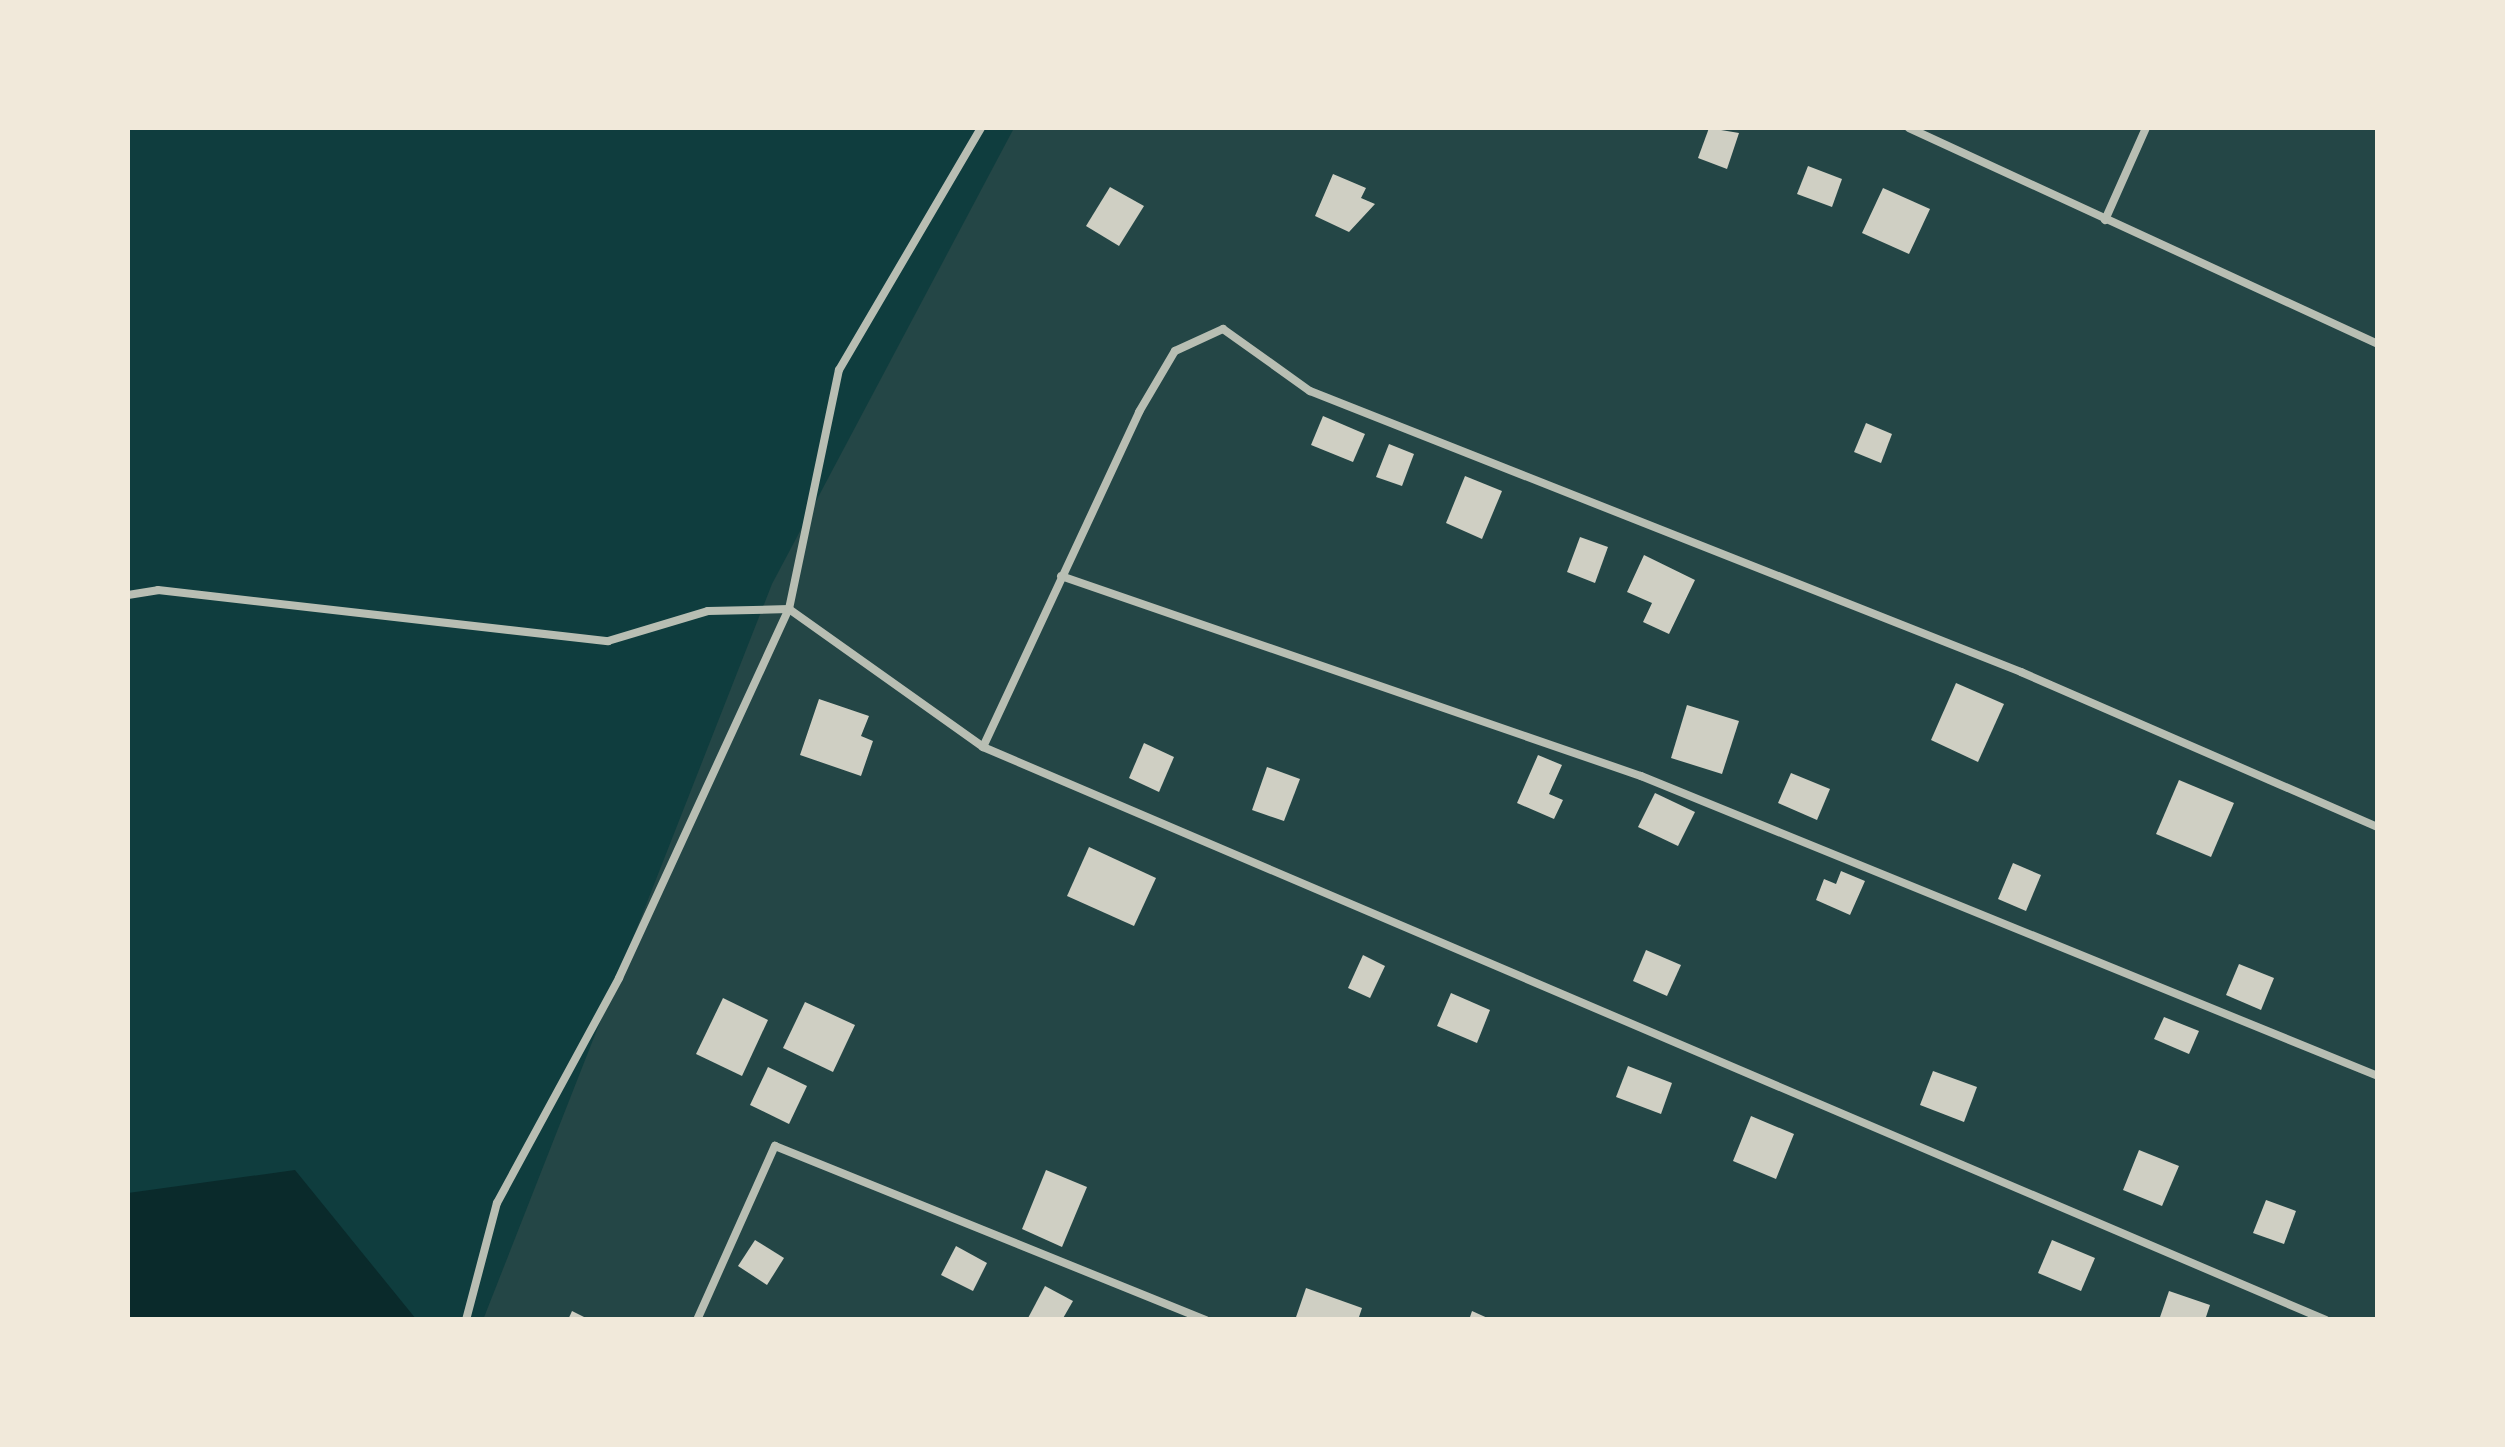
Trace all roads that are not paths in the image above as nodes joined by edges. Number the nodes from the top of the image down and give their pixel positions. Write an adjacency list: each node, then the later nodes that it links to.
1 (981, 128): 8 (lane)
2 (1909, 128): 4 (lane)
3 (2146, 128): 4 (lane)
4 (2105, 220): 5 (lane)
5 (2378, 344)
6 (1062, 576): 9 (lane); 10 (lane); 11 (lane)
7 (128, 595): 8 (lane)
8 (789, 609): 9 (lane); 12 (lane)
9 (983, 747): 15 (lane)
10 (2378, 827)
11 (2378, 1076)
12 (466, 1320)
13 (697, 1320): 14 (lane)
14 (1206, 1320)
15 (2326, 1320)

